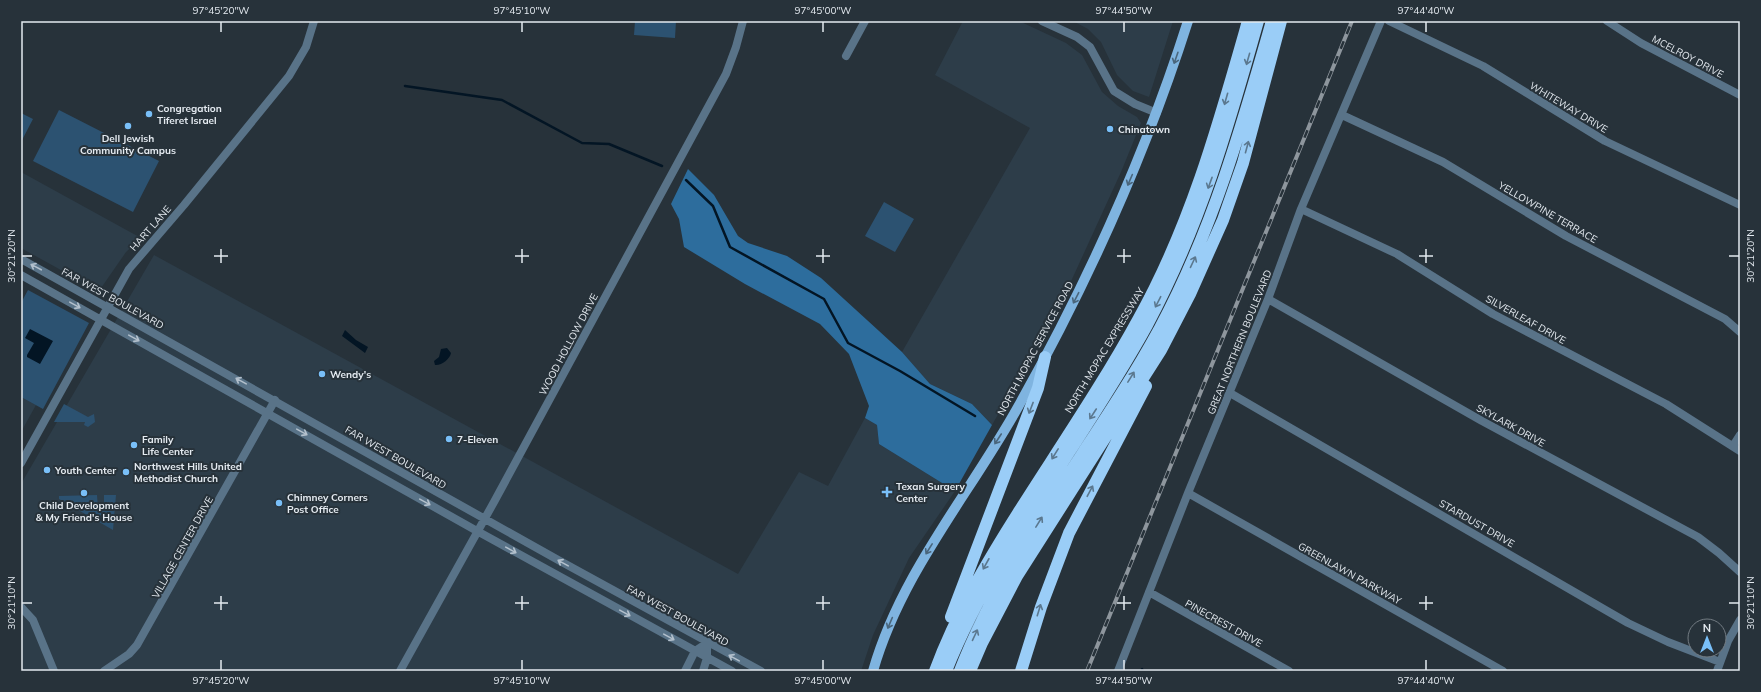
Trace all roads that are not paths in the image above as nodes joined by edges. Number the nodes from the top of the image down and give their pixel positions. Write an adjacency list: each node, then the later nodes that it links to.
1 (314, 21): 24 (street, HART LANE)
2 (743, 21): 37 (street, WOOD HOLLOW DRIVE)
3 (865, 21): 15 (street)
4 (1042, 21): 17 (street)
5 (1188, 21): 17 (main road, NORTH MOPAC SERVICE ROAD, one-way to 17)
6 (1248, 21): 44 (highway, NORTH MOPAC EXPRESSWAY, one-way to 44)
7 (1258, 21): 57 (highway, one-way to 57)
8 (1272, 21): 58 (highway, one-way to 8)
9 (1281, 21): 14 (highway)
10 (1288, 21): 14 (highway)
11 (1381, 21): 18 (street, GREAT NORTHERN BOULEVARD)
12 (1389, 21): 19 (street, WHITEWAY DRIVE)
13 (1607, 21): 16 (street, MCELROY DRIVE)
14 (1277, 35): 27 (highway, one-way to 14)
15 (846, 56)
16 (1740, 95)
17 (1157, 113): 28 (main road, NORTH MOPAC SERVICE ROAD, one-way to 28)
18 (1342, 115): 20 (street, GREAT NORTHERN BOULEVARD); 26 (street, YELLOWPINE TERRACE)
19 (1740, 206)
20 (1301, 209): 23 (street, GREAT NORTHERN BOULEVARD); 33 (street, SILVERLEAF DRIVE)
21 (21, 259): 24 (street, FAR WEST BOULEVARD, one-way to 21)
22 (21, 275): 25 (street, one-way to 25)
23 (1268, 300): 29 (street, GREAT NORTHERN BOULEVARD); 39 (street, SKYLARK DRIVE)
24 (107, 306): 25 (street, HART LANE); 30 (street, FAR WEST BOULEVARD, one-way to 24)
25 (100, 319): 31 (street, one-way to 31); 35 (street, HART LANE)
26 (1740, 332)
27 (1161, 350): 59 (highway); 60 (highway, one-way to 27)
28 (1045, 357): 44 (highway, one-way to 44); 55 (main road, NORTH MOPAC SERVICE ROAD, one-way to 55)
29 (1230, 393): 36 (street, GREAT NORTHERN BOULEVARD); 47 (street, STARDUST DRIVE)
30 (275, 400): 31 (street, VILLAGE CENTER DRIVE); 37 (street, FAR WEST BOULEVARD)
31 (268, 413): 38 (street, one-way to 38); 49 (street, VILLAGE CENTER DRIVE)
32 (1740, 435): 33 (street)
33 (1733, 446): 34 (street, SILVERLEAF DRIVE)
34 (1740, 452)
35 (21, 463)
36 (1188, 493): 40 (street, GREAT NORTHERN BOULEVARD); 63 (street, GREENLAWN PARKWAY)
37 (484, 519): 38 (street, WOOD HOLLOW DRIVE); 43 (street, FAR WEST BOULEVARD, one-way to 37)
38 (477, 531): 45 (street, one-way to 45); 50 (street, WOOD HOLLOW DRIVE)
39 (1740, 572)
40 (1149, 592): 61 (street, GREAT NORTHERN BOULEVARD); 62 (street, PINECREST DRIVE)
41 (21, 607): 48 (street)
42 (1740, 620): 47 (street)
43 (707, 643): 45 (street); 46 (street); 54 (street, FAR WEST BOULEVARD, one-way to 43)
44 (942, 650): 56 (highway, NORTH MOPAC EXPRESSWAY)
45 (695, 651): 46 (street); 51 (street)
46 (707, 658): 52 (street); 53 (street)
47 (1720, 662): 64 (street)
48 (54, 671)
49 (104, 671)
50 (400, 671)
51 (685, 671)
52 (703, 671)
53 (732, 671)
54 (761, 671)
55 (873, 671)
56 (935, 671)
57 (946, 671)
58 (960, 671)
59 (970, 671)
60 (1021, 671)
61 (1118, 671)
62 (1289, 671)
63 (1503, 671)
64 (1717, 671)

